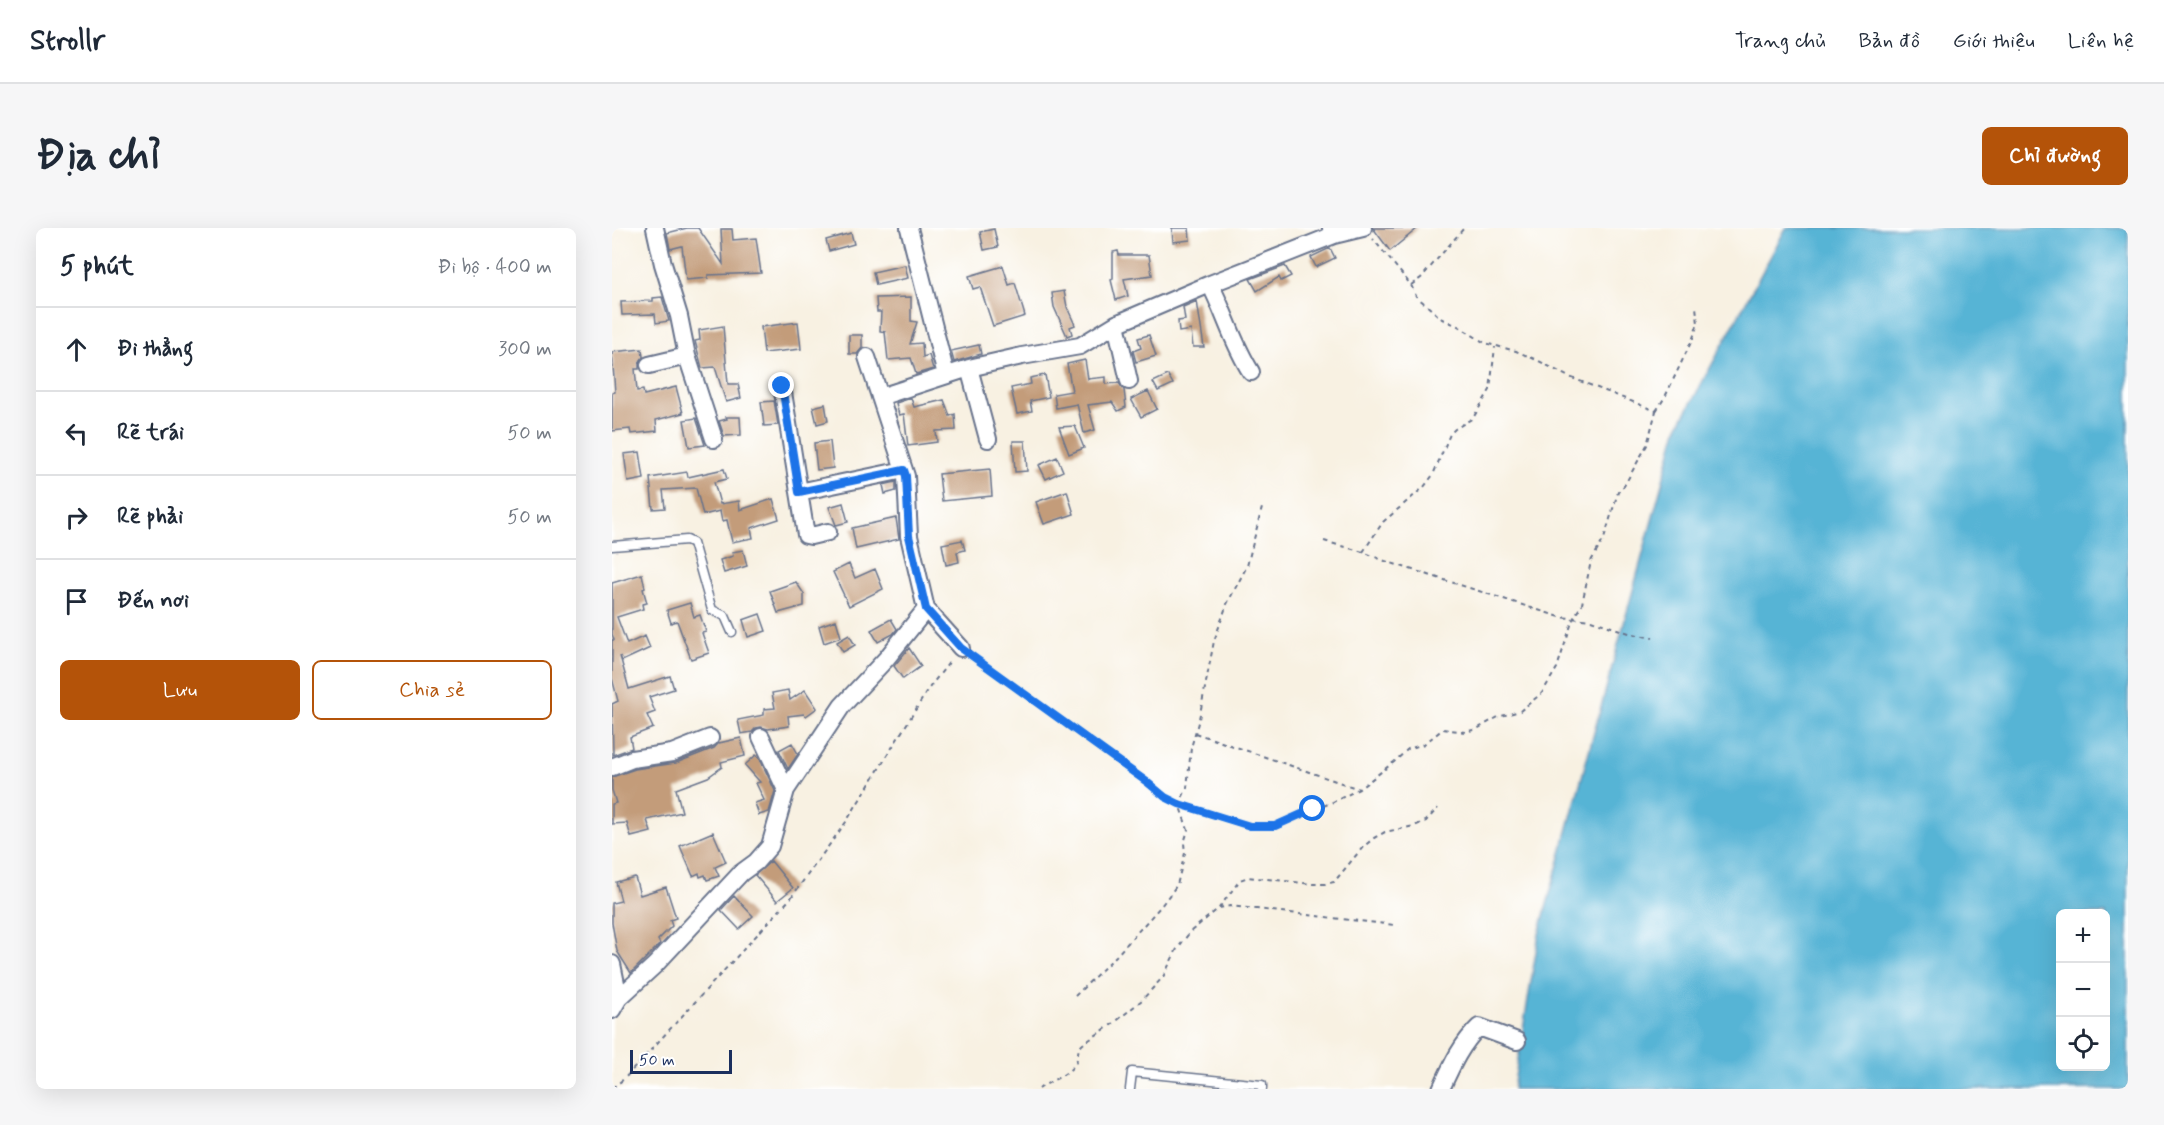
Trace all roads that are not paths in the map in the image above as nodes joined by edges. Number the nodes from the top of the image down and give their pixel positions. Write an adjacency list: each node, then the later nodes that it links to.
1 (655, 228): 7 (street)
2 (909, 228): 12 (street)
3 (1366, 231): 4 (street)
4 (1333, 232): 5 (street)
5 (1209, 284): 6 (street); 11 (street)
6 (1116, 324): 10 (street); 13 (street)
7 (687, 356): 9 (street); 16 (street)
8 (867, 357): 15 (street)
9 (649, 365)
10 (969, 369): 12 (street); 17 (street)
11 (1251, 372)
12 (946, 375): 15 (street)
13 (1129, 381)
14 (782, 386): 19 (street)
15 (880, 397): 18 (street)
16 (714, 439)
17 (988, 439)
18 (904, 470): 19 (street); 22 (street)
19 (799, 492): 20 (street)
20 (828, 532)
21 (612, 546): 23 (lane)
22 (926, 609): 24 (street); 28 (street)
23 (732, 632)
24 (961, 648)
25 (760, 737): 28 (street)
26 (710, 738): 27 (street)
27 (612, 767)
28 (786, 790): 30 (street)
29 (612, 964): 30 (street)
30 (616, 1004)
31 (1517, 1041): 34 (street)
32 (1130, 1089): 33 (lane)
33 (1262, 1089)
34 (1441, 1089)

